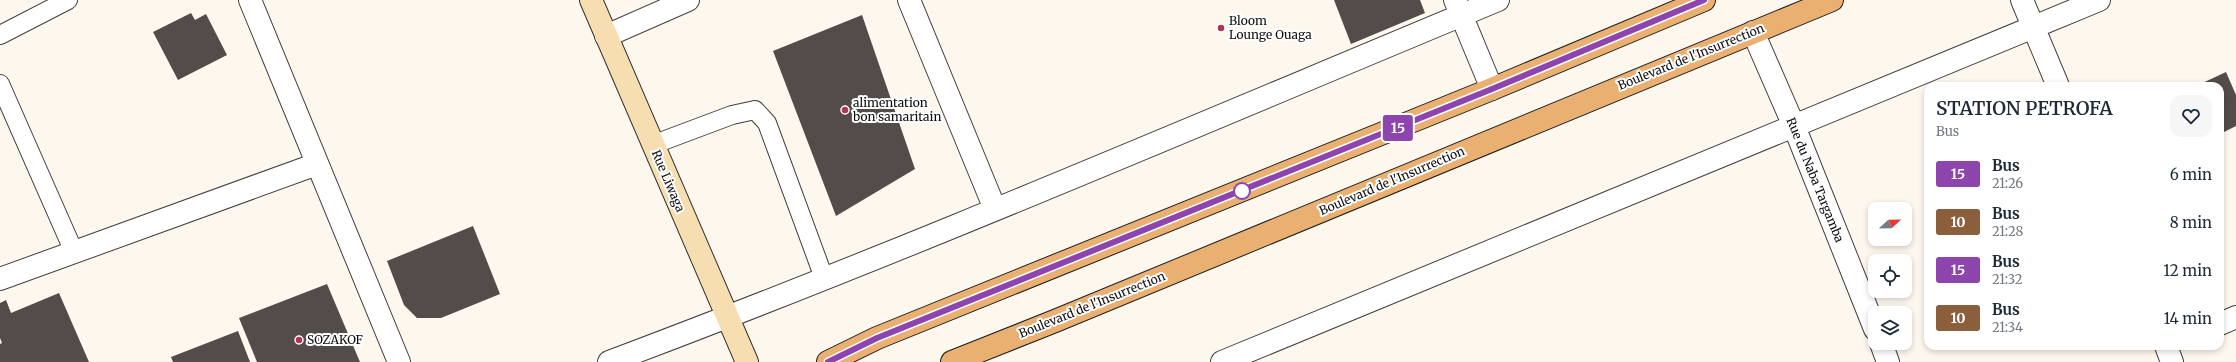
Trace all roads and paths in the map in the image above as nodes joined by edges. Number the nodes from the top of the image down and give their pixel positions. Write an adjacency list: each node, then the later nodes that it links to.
1 (68, 0): 14 (lane)
2 (250, 0): 21 (street)
3 (590, 0): 15 (main road, Rue Liwaga)
4 (688, 0): 15 (street)
5 (908, 0): 22 (street)
6 (1498, 0): 11 (street)
7 (1704, 0): 18 (main road)
8 (1832, 0): 13 (main road, Boulevard de l'Insurrection)
9 (2022, 0): 12 (street)
10 (2099, 0): 12 (street)
11 (1458, 8): 18 (street); 22 (street)
12 (2034, 27): 16 (street); 19 (street)
13 (1753, 32): 19 (street, Rue du Naba Targamba); 35 (main road, Boulevard de l'Insurrection)
14 (0, 35)
15 (606, 36): 20 (main road, Rue Liwaga)
16 (2056, 82)
17 (0, 84): 23 (lane)
18 (1492, 89): 34 (main road)
19 (1794, 126): 26 (street, Rue du Naba Targamba); 36 (street)
20 (652, 145): 24 (lane); 28 (main road, Rue Liwaga)
21 (317, 164): 23 (street); 31 (street)
22 (995, 209): 24 (street)
23 (74, 252): 25 (street)
24 (824, 278): 28 (street)
25 (0, 279)
26 (1868, 311)
27 (2236, 317): 29 (street)
28 (727, 318): 32 (street); 33 (main road, Rue Liwaga)
29 (2224, 322)
30 (1883, 350): 37 (street)
31 (399, 362)
32 (608, 362)
33 (747, 362)
34 (828, 362)
35 (952, 362)
36 (1222, 362)
37 (1888, 362)

